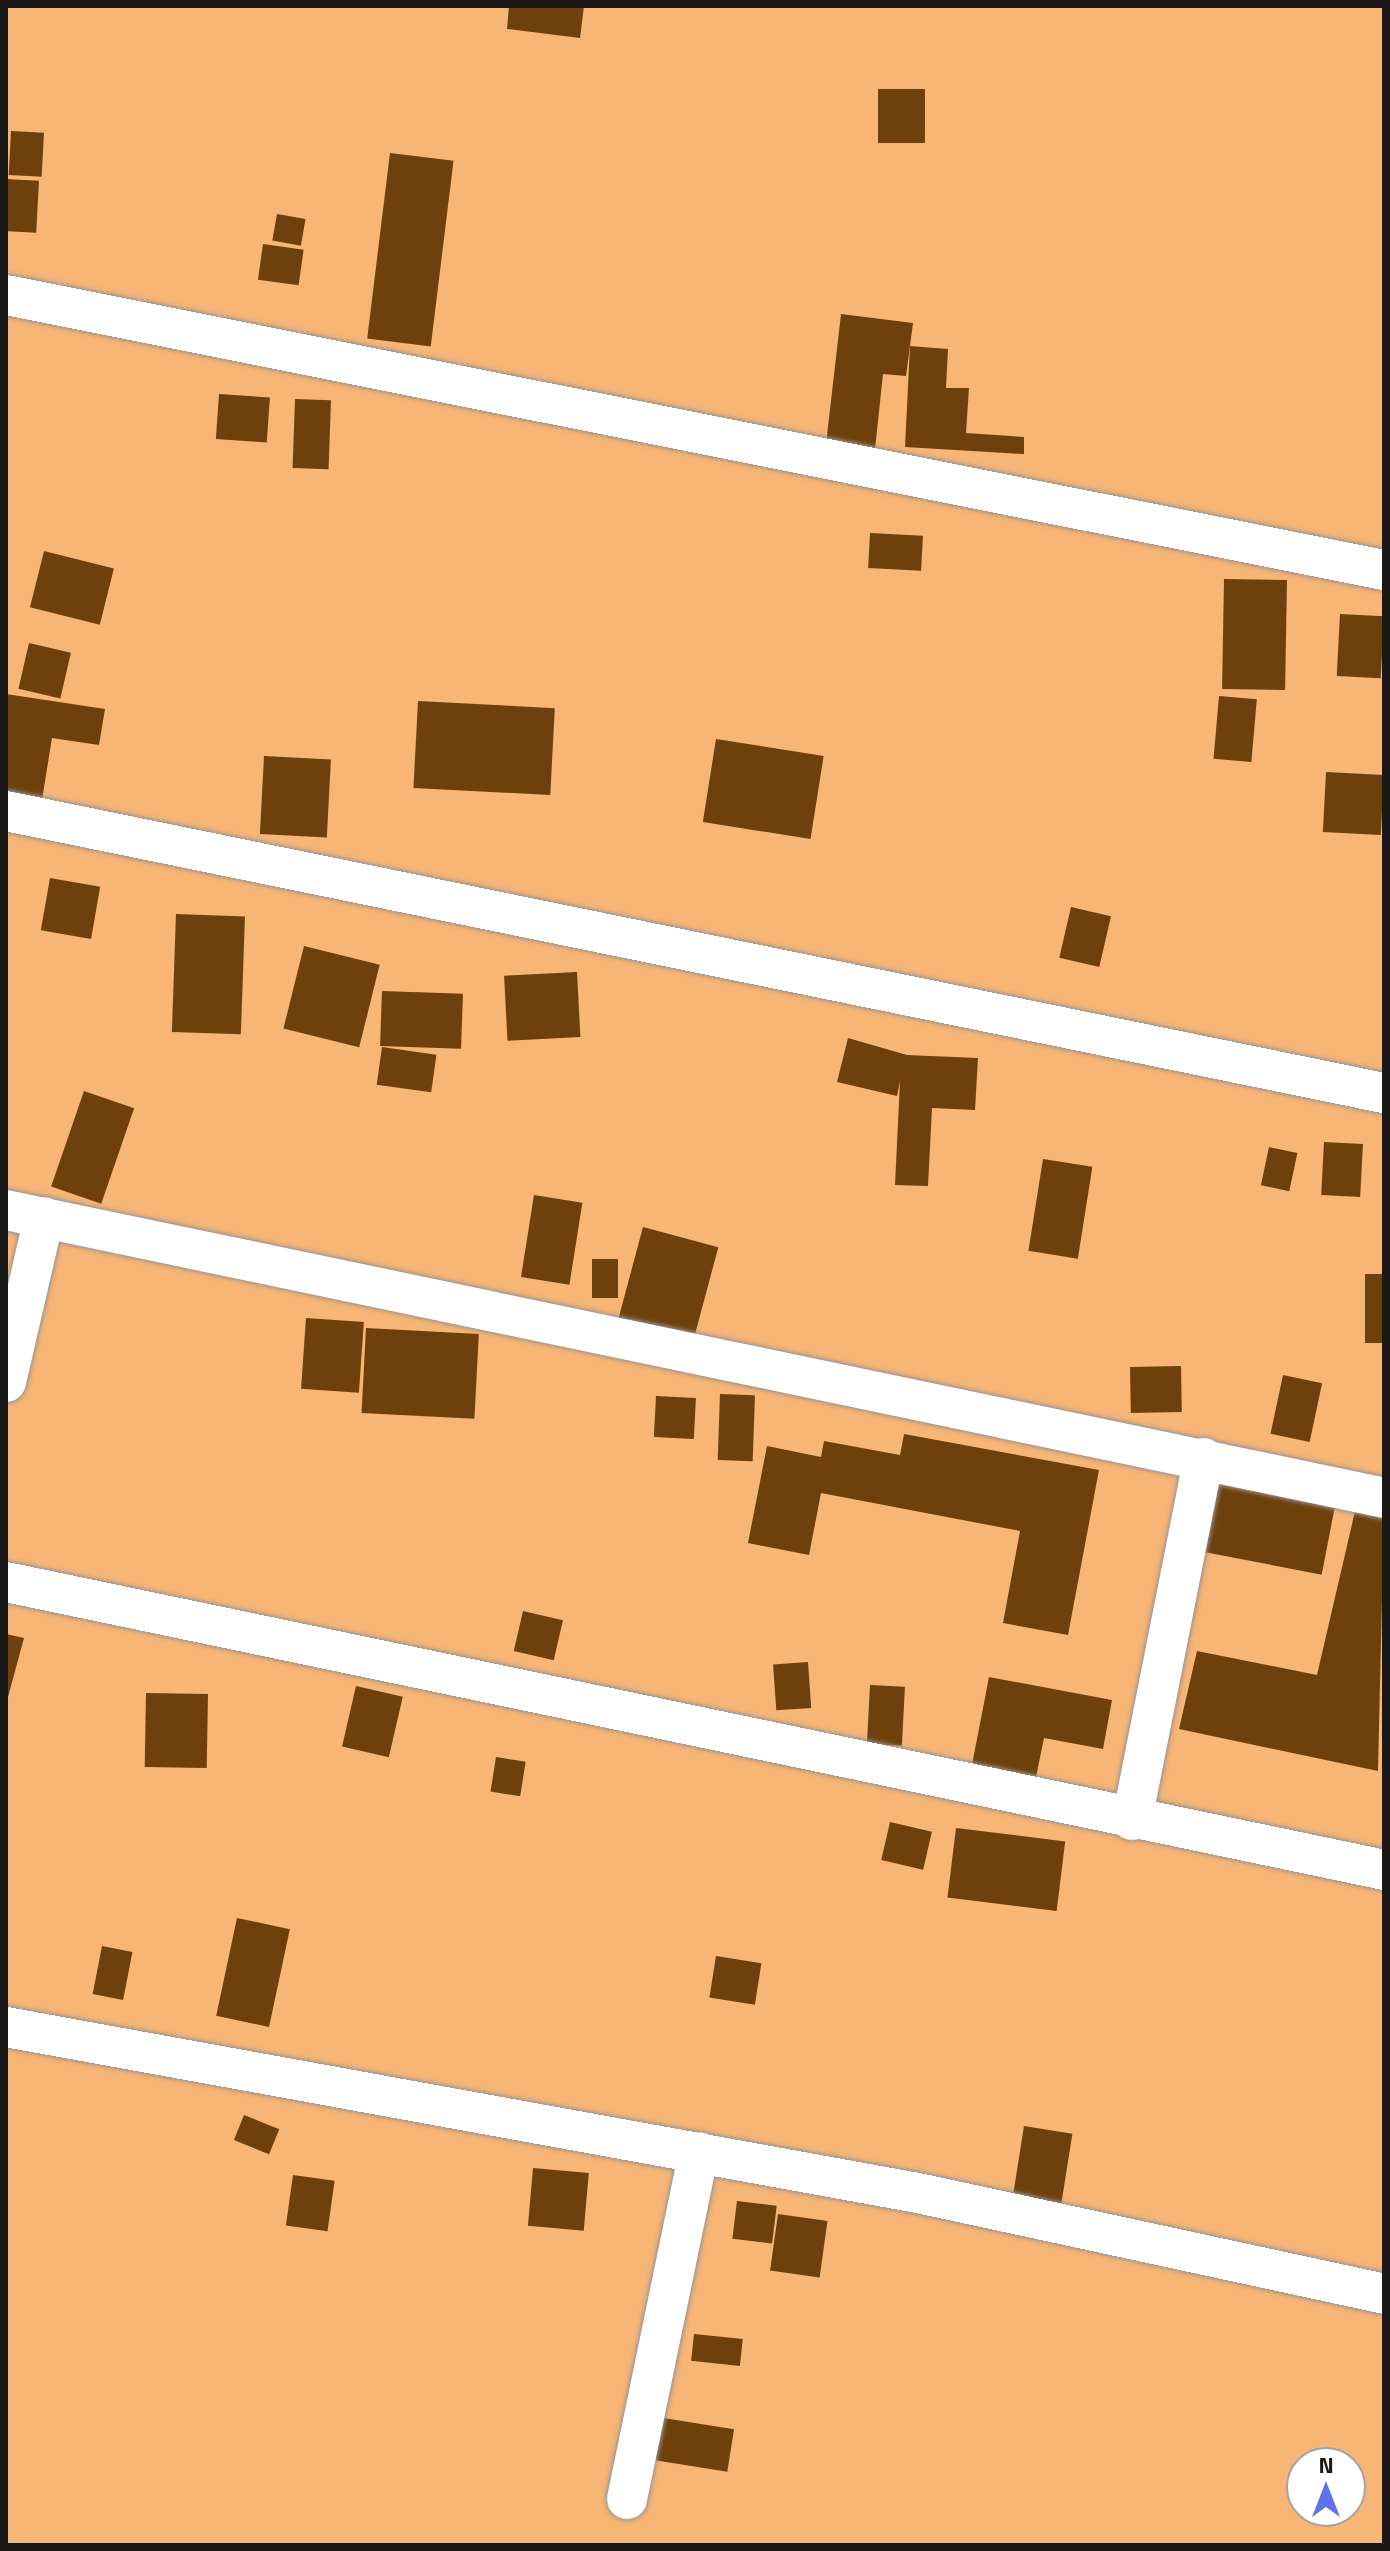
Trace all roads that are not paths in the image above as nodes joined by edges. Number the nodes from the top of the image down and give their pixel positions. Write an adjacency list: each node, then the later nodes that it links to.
1 (6, 295): 2 (street)
2 (1384, 570)
3 (6, 811): 4 (street)
4 (1384, 1093)
5 (25, 1213): 6 (street); 7 (street)
6 (6, 1382)
7 (1204, 1458): 8 (street); 10 (street)
8 (1384, 1498)
9 (6, 1582): 10 (street)
10 (1132, 1820): 11 (street)
11 (1384, 1870)
12 (6, 2027): 13 (street)
13 (699, 2152): 14 (street); 15 (street)
14 (1384, 2294)
15 (627, 2499)

